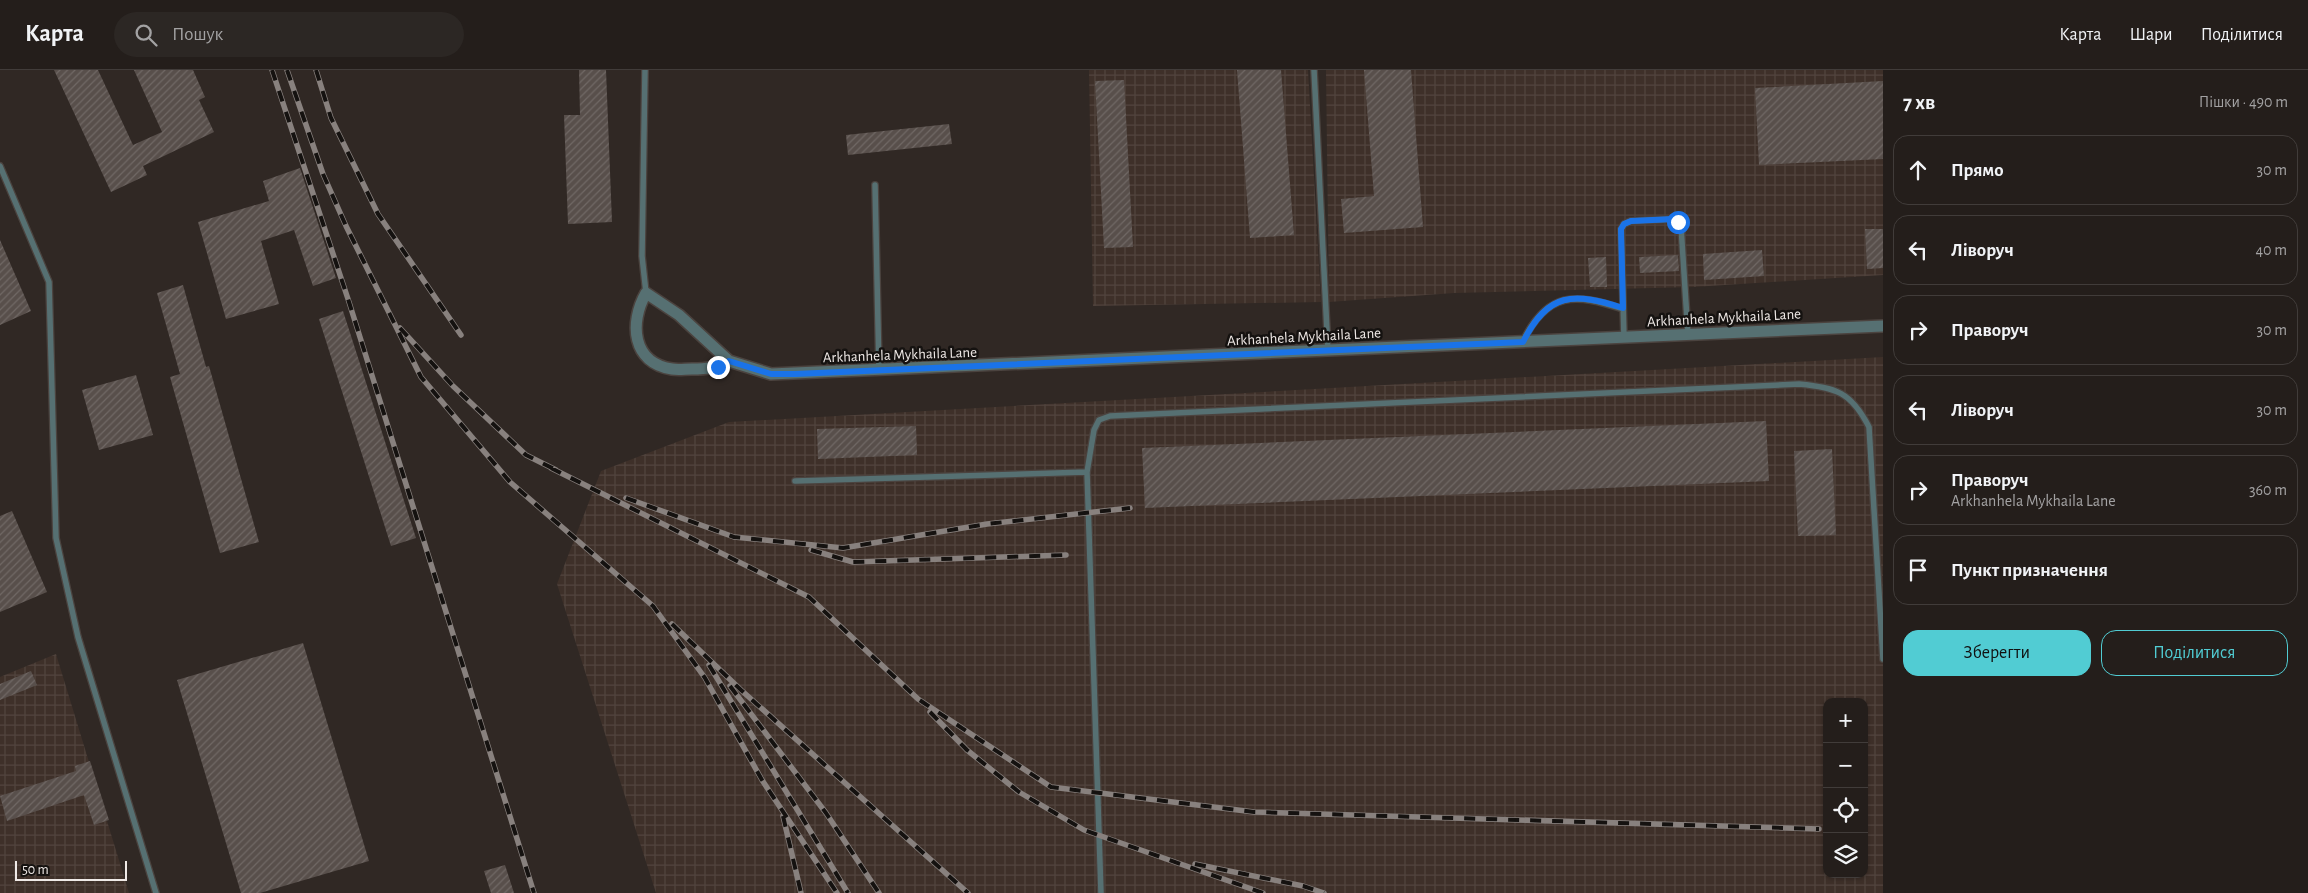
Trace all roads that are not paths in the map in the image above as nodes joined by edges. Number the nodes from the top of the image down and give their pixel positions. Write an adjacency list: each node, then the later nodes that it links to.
1 (645, 70): 5 (lane)
2 (1314, 70): 11 (lane)
3 (0, 166): 17 (lane)
4 (875, 185): 13 (lane)
5 (646, 293): 12 (street, Arkhanhela Mykhaila Lane); 12 (street)
6 (1623, 308): 8 (lane); 9 (lane); 10 (lane)
7 (1883, 326): 8 (street, Arkhanhela Mykhaila Lane)
8 (1688, 335): 9 (street, Arkhanhela Mykhaila Lane)
9 (1624, 338): 10 (street, Arkhanhela Mykhaila Lane)
10 (1523, 342): 11 (street, Arkhanhela Mykhaila Lane)
11 (1328, 351): 13 (street, Arkhanhela Mykhaila Lane)
12 (729, 361): 13 (street, Arkhanhela Mykhaila Lane)
13 (879, 371)
14 (1087, 472): 15 (lane); 16 (lane); 18 (lane)
15 (795, 482)
16 (1883, 659)
17 (156, 893)
18 (1101, 893)

